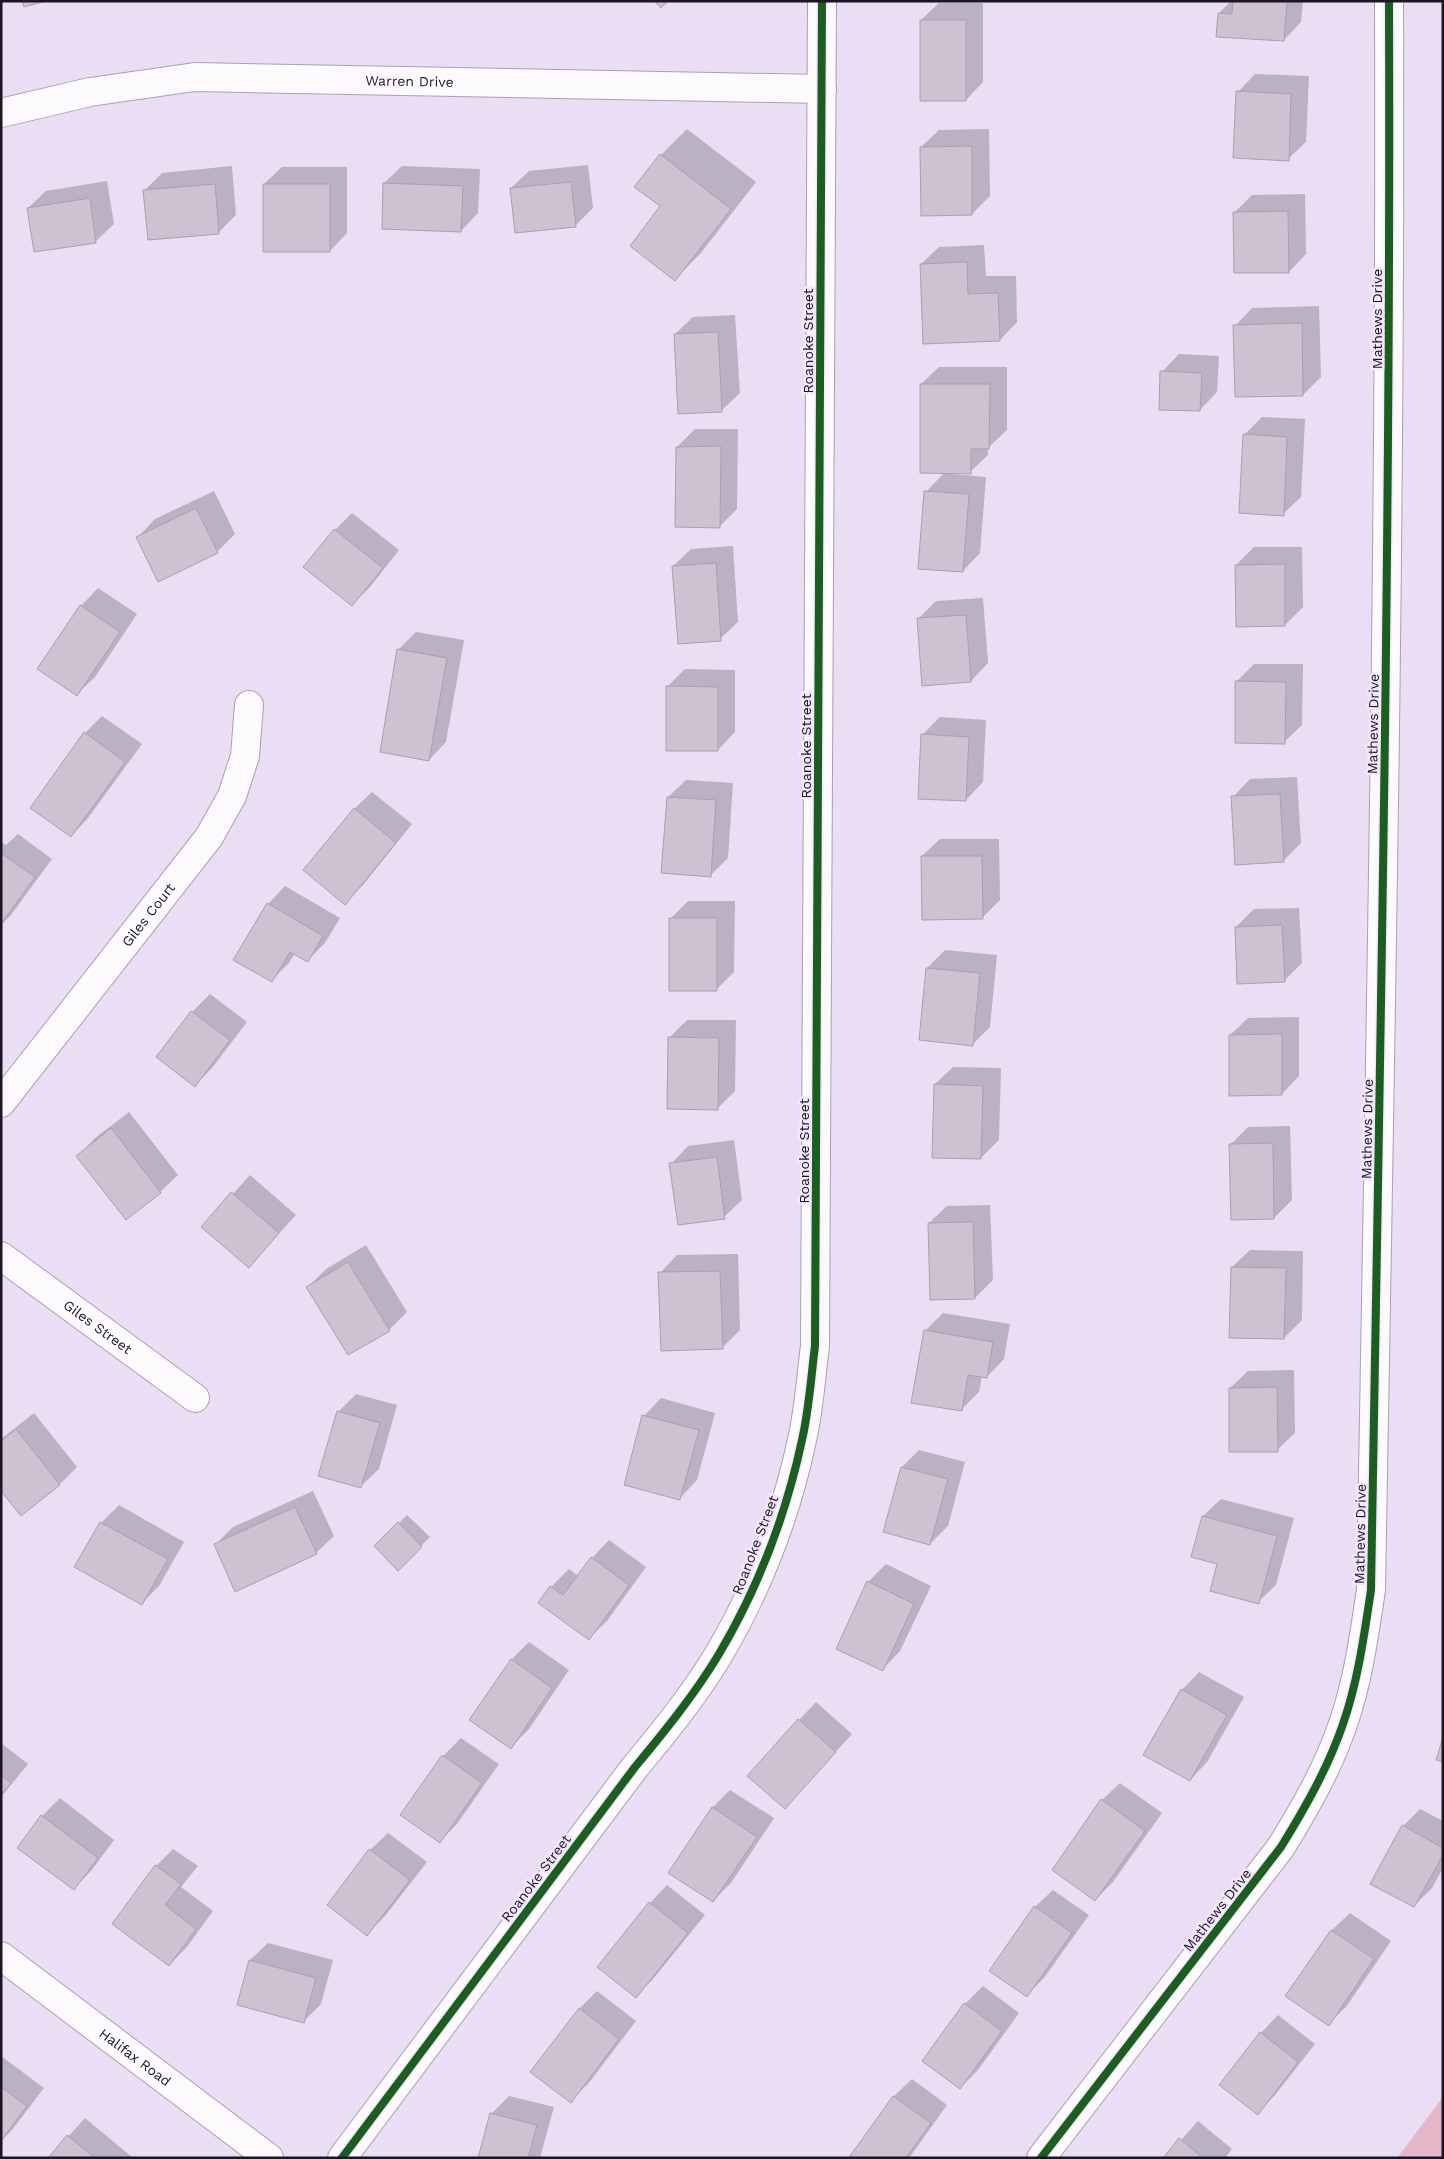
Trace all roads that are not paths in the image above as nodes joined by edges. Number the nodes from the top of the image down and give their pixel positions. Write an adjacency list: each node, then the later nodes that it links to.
1 (822, 1): 3 (street, Roanoke Street)
2 (1389, 1): 12 (street, Mathews Drive)
3 (822, 89): 4 (street, Warren Drive); 11 (street, Roanoke Street)
4 (1, 113)
5 (250, 705): 6 (street, Giles Court)
6 (1, 1103)
7 (1, 1256): 8 (street, Giles Street)
8 (195, 1398)
9 (1, 1956): 10 (street, Halifax Road)
10 (269, 2158)
11 (342, 2158)
12 (1041, 2158)

